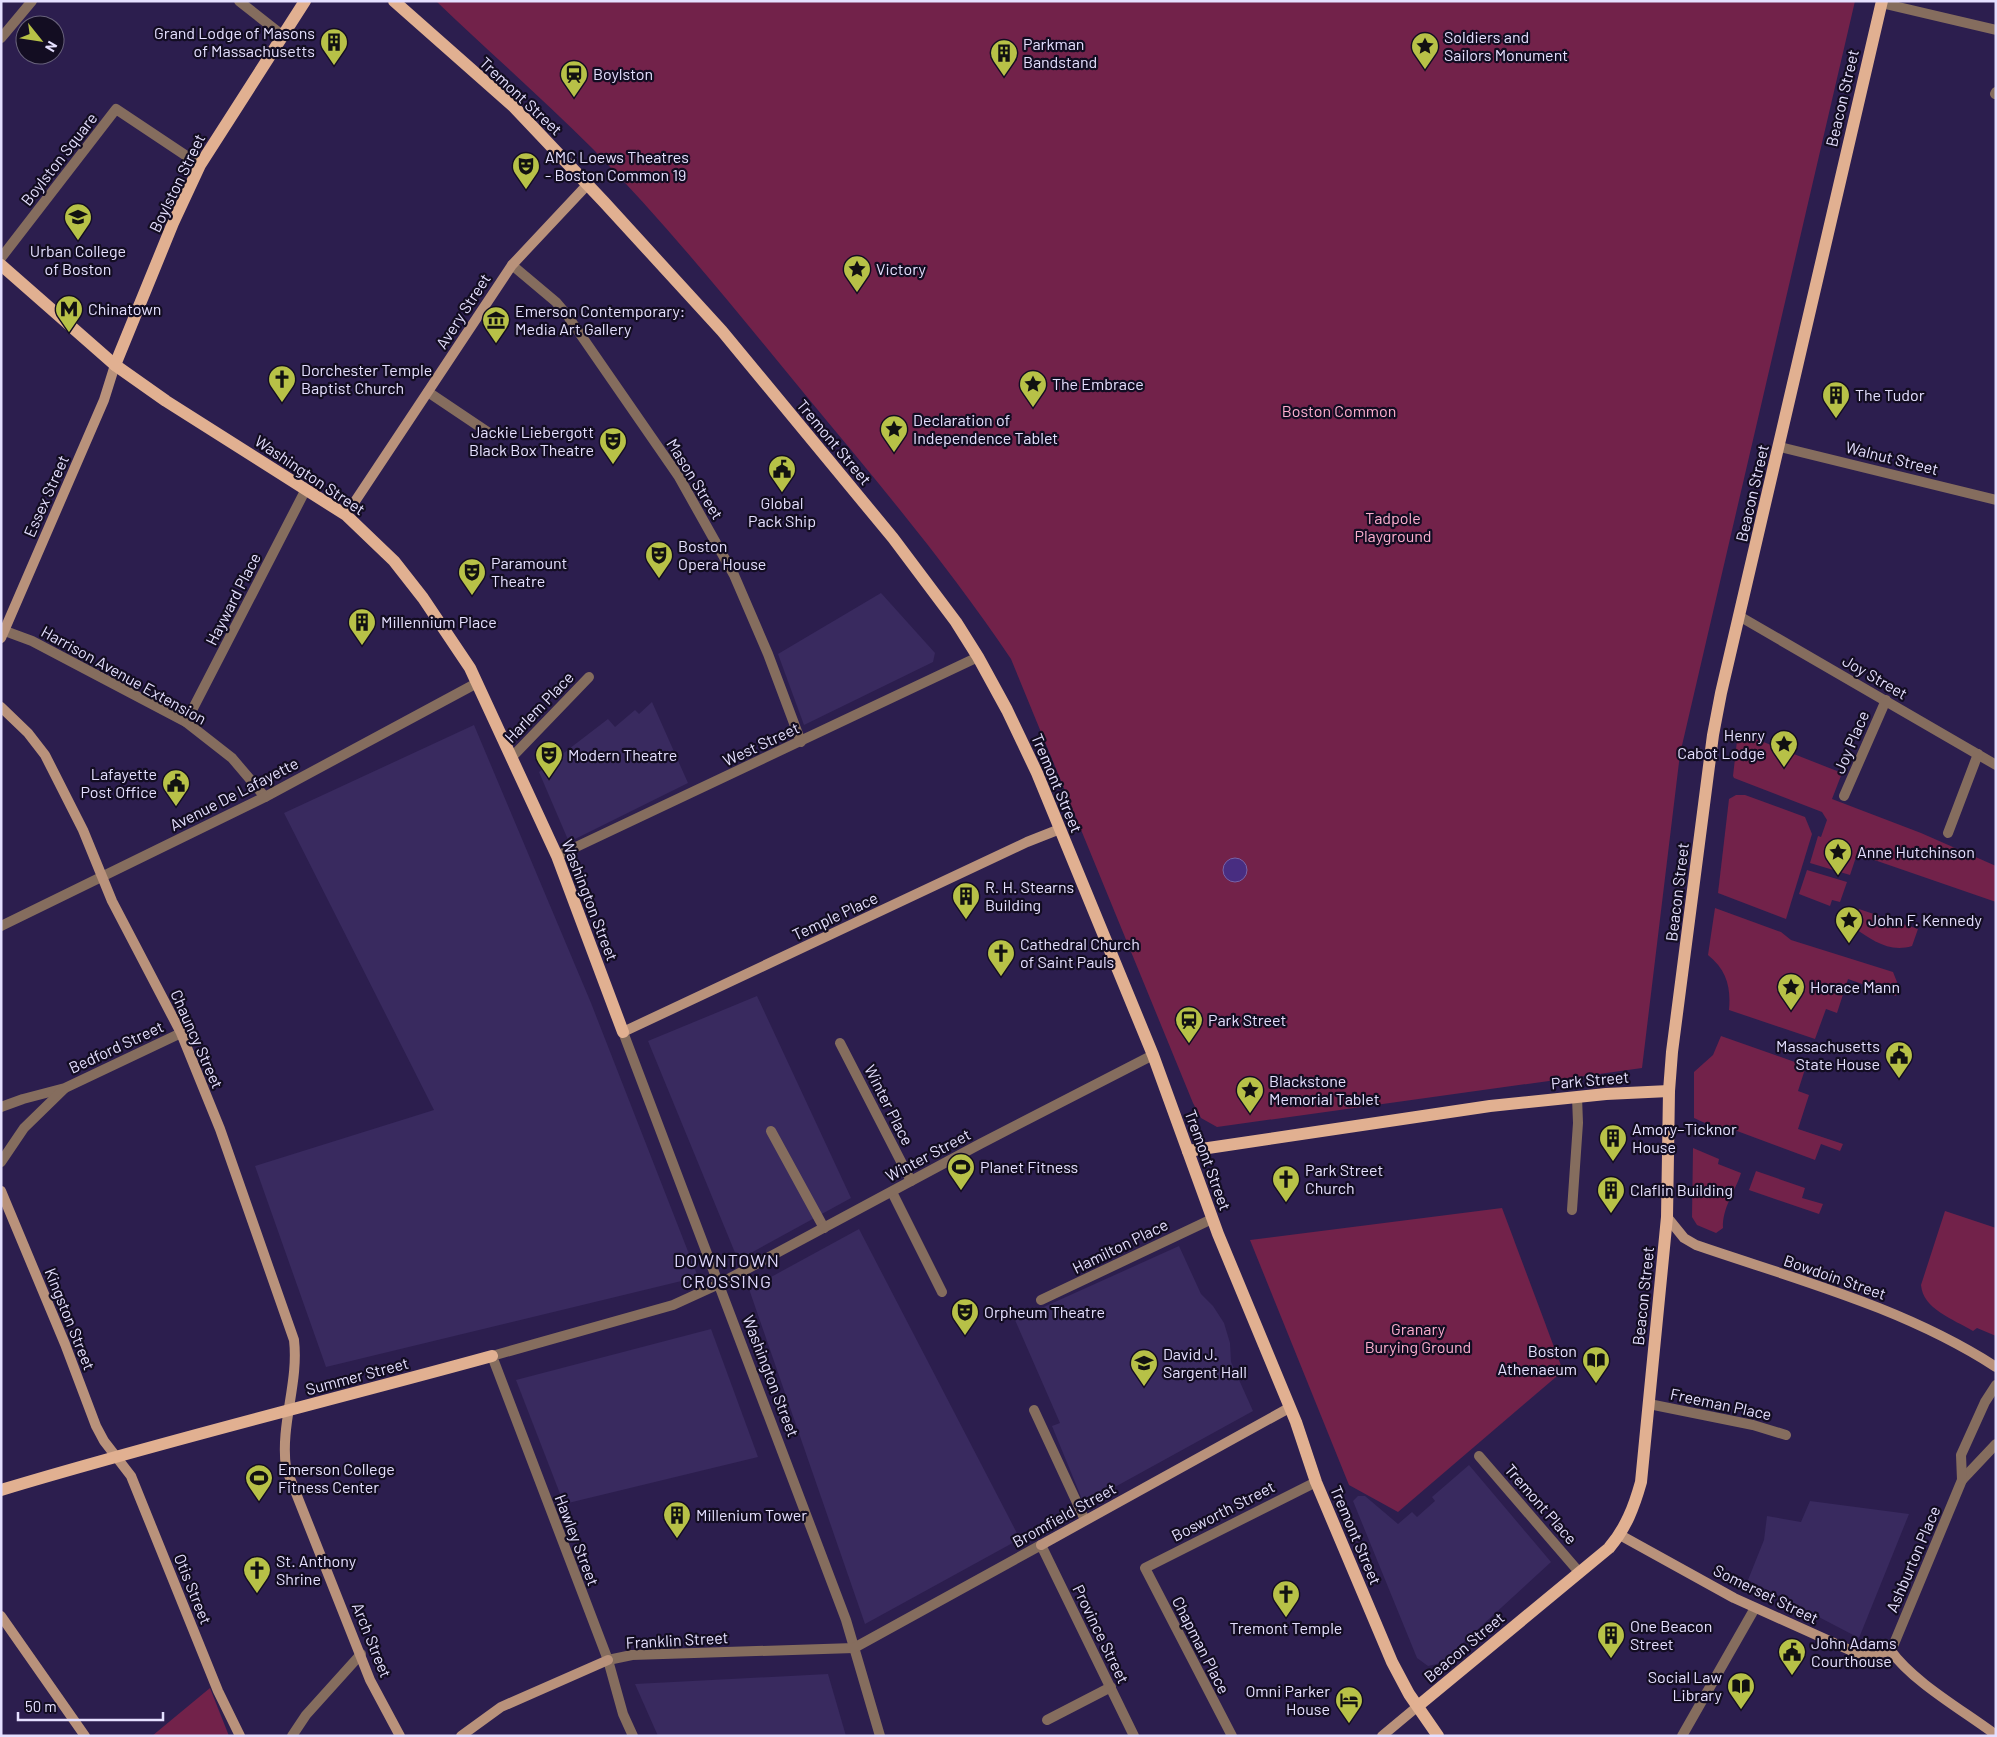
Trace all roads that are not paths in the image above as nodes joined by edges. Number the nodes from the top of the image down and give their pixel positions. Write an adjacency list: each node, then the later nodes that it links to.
1 (32, 1): 8 (street)
2 (240, 1): 7 (street)
3 (305, 1): 7 (main road, Boylston Street)
4 (394, 1): 10 (main road, Tremont Street)
5 (1881, 2): 6 (street); 17 (main road, Beacon Street)
6 (1996, 30)
7 (282, 35): 9 (main road, Boylston Street)
8 (1, 38)
9 (200, 165): 11 (street, Boylston Square); 14 (main road, Boylston Street)
10 (588, 184): 13 (main road, Avery Street); 23 (main road, Tremont Street)
11 (1, 258)
12 (1, 264): 14 (main road, Washington Street)
13 (512, 265): 15 (main road, Avery Street); 29 (street, Mason Street)
14 (115, 365): 18 (main road, Washington Street); 22 (main road, Essex Street)
15 (428, 392): 16 (street); 20 (main road, Avery Street)
16 (492, 435)
17 (1780, 447): 19 (street, Walnut Street); 21 (main road, Beacon Street)
18 (306, 489): 20 (main road, Washington Street); 28 (street, Hayward Place)
19 (1996, 500)
20 (346, 515): 25 (main road, Washington Street)
21 (1739, 616): 26 (street, Joy Street); 45 (main road, Beacon Street)
22 (2, 633): 28 (street, Harrison Avenue Extension)
23 (978, 657): 29 (street, West Street); 35 (main road, Tremont Street)
24 (589, 678): 31 (street, Harlem Place)
25 (477, 684): 31 (main road, Washington Street); 34 (street, Avenue De Lafayette)
26 (1886, 700): 30 (street, Joy Street); 33 (street, Joy Place)
27 (1, 707): 38 (main road, Chauncy Street)
28 (186, 722): 34 (street, Harrison Avenue Extension)
29 (801, 742): 37 (street, West Street)
30 (1978, 754): 32 (street, Joy Street); 36 (street)
31 (511, 758): 37 (main road, Washington Street)
32 (1996, 765)
33 (1844, 796)
34 (266, 797): 38 (street, Avenue De Lafayette)
35 (1060, 828): 40 (main road, Temple Place); 43 (main road, Tremont Street)
36 (1948, 833)
37 (557, 856): 40 (main road, Washington Street)
38 (102, 877): 39 (street, Avenue De Lafayette); 41 (main road, Chauncy Street)
39 (1, 926)
40 (623, 1032): 58 (street, Washington Street)
41 (180, 1033): 44 (street, Bedford Street); 67 (main road, Chauncy Street)
42 (840, 1043): 51 (street, Winter Place)
43 (1153, 1055): 49 (main road, Tremont Street); 51 (street, Winter Street)
44 (65, 1088): 47 (street, Bedford Street); 50 (street, Bedford Street)
45 (1669, 1091): 46 (main road, Park Street); 55 (main road, Beacon Street)
46 (1577, 1097): 49 (main road, Park Street); 54 (street)
47 (1, 1107)
48 (771, 1131): 57 (street)
49 (1188, 1151): 56 (main road, Tremont Street)
50 (1, 1162)
51 (911, 1181): 53 (street, Winter Street)
52 (1, 1191): 70 (main road, Kingston Street)
53 (892, 1192): 57 (street, Winter Street); 59 (street)
54 (1572, 1210)
55 (1667, 1217): 62 (main road, Bowdoin Street); 64 (main road, Beacon Street)
56 (1212, 1219): 60 (street, Hamilton Place); 65 (main road, Tremont Street)
57 (824, 1228): 58 (street, Winter Street)
58 (719, 1284): 61 (street, Summer Street); 82 (street, Washington Street)
59 (942, 1292)
60 (1041, 1300)
61 (492, 1356): 67 (main road, Summer Street); 85 (street, Hawley Street)
62 (1996, 1367)
63 (1996, 1385): 72 (street, Ashburton Place)
64 (1649, 1404): 68 (street, Freeman Place); 76 (main road, Beacon Street)
65 (1289, 1408): 73 (main road, Tremont Street); 75 (main road, Bromfield Street)
66 (1034, 1410): 75 (street)
67 (289, 1411): 70 (main road, Summer Street); 84 (main road, Arch Street)
68 (1786, 1435)
69 (1996, 1444): 72 (street, Ashburton Place)
70 (115, 1456): 74 (main road, Summer Street); 91 (main road, Otis Street)
71 (1479, 1456): 79 (street, Tremont Place)
72 (1962, 1480): 83 (street, Ashburton Place)
73 (1316, 1482): 78 (street, Bosworth Street); 87 (main road, Tremont Street)
74 (1, 1490)
75 (1086, 1520): 77 (main road, Bromfield Street)
76 (1620, 1535): 79 (main road, Beacon Street); 80 (main road, Somerset Street)
77 (1041, 1545): 82 (street, Bromfield Street); 86 (street, Province Street)
78 (1145, 1568): 98 (street, Chapman Place)
79 (1579, 1572): 87 (main road, Beacon Street)
80 (1755, 1608): 83 (main road, Somerset Street); 101 (street)
81 (1, 1616): 90 (main road)
82 (854, 1648): 85 (street, Franklin Street); 96 (street, Washington Street)
83 (1891, 1651): 89 (main road)
84 (362, 1654): 92 (street); 93 (main road, Arch Street)
85 (608, 1660): 94 (main road, Franklin Street); 95 (street, Hawley Street)
86 (1111, 1687): 88 (street); 97 (street, Province Street)
87 (1418, 1706): 99 (main road); 100 (main road, Tremont Street)
88 (1048, 1720)
89 (1996, 1735)
90 (85, 1736)
91 (240, 1736)
92 (292, 1736)
93 (400, 1736)
94 (461, 1736)
95 (633, 1736)
96 (880, 1736)
97 (1134, 1736)
98 (1232, 1736)
99 (1382, 1736)
100 (1438, 1736)
101 (1682, 1736)

